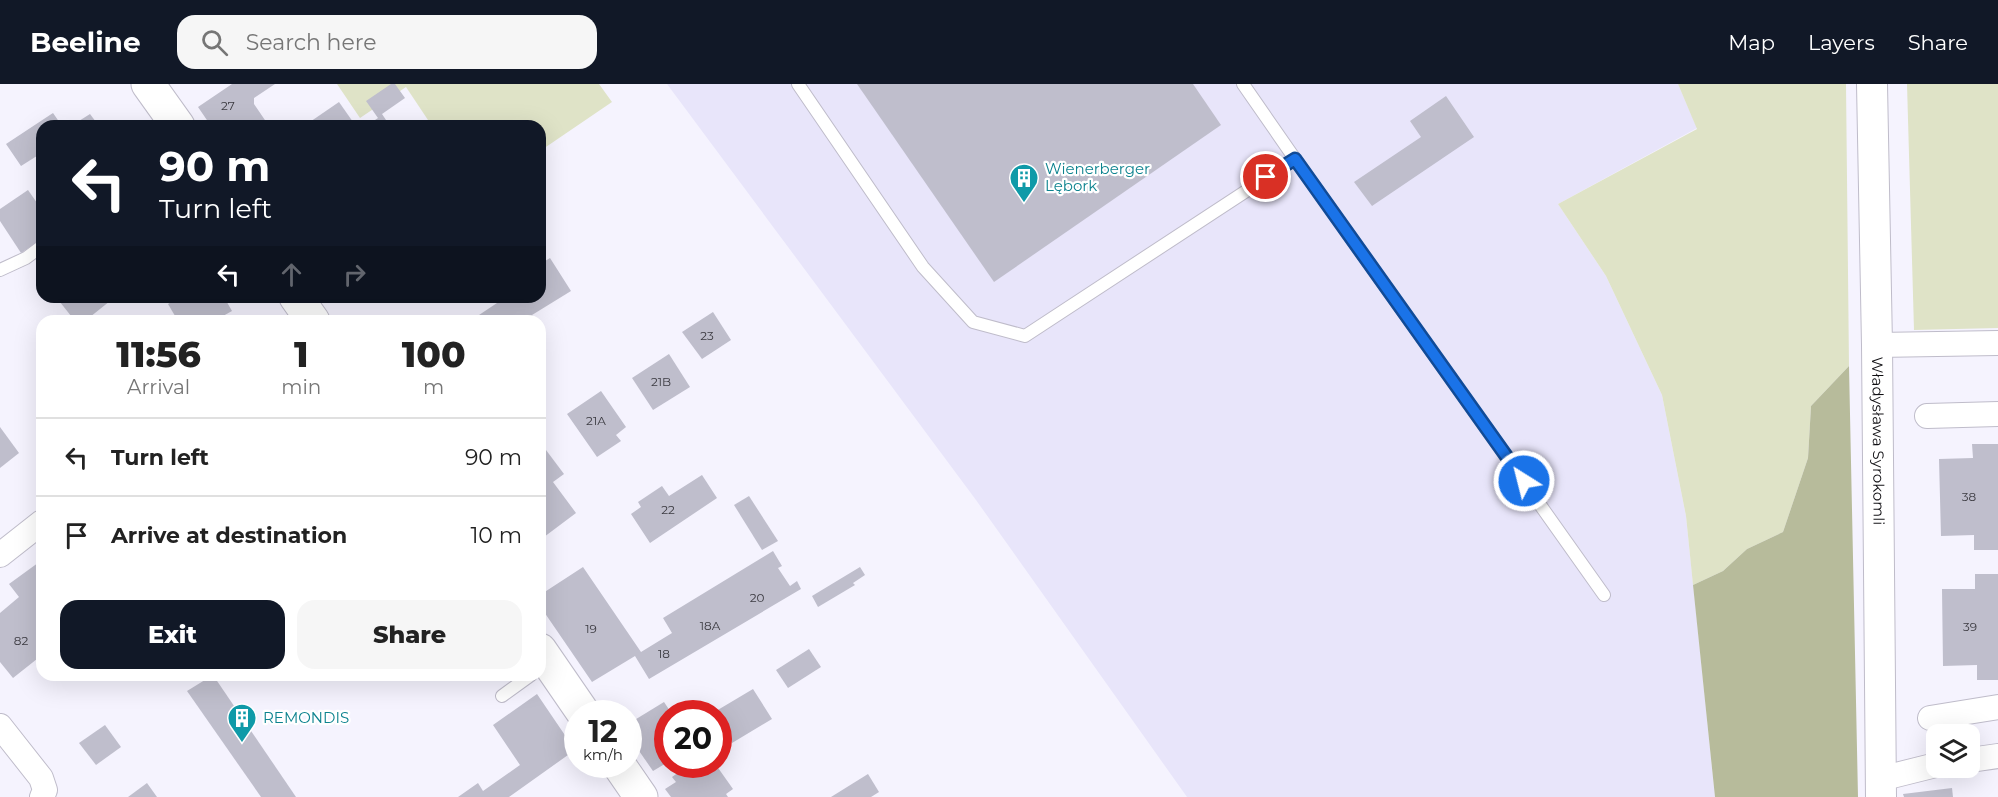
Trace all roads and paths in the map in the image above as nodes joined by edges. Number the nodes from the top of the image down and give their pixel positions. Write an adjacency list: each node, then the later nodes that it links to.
1 (148, 84): 5 (main road)
2 (798, 84): 6 (lane)
3 (1243, 84): 6 (lane)
4 (1872, 84): 10 (street, Władysława Syrokomli)
5 (174, 120)
6 (1295, 159): 15 (lane)
7 (36, 250): 8 (lane)
8 (0, 270)
9 (1998, 343): 10 (street)
10 (1878, 345): 27 (street, Władysława Syrokomli)
11 (1998, 414): 12 (street)
12 (1927, 416)
13 (36, 527): 14 (street)
14 (0, 555)
15 (1604, 595)
16 (546, 671): 19 (main road)
17 (520, 681): 18 (lane)
18 (502, 696)
19 (572, 700)
20 (1998, 707): 21 (street)
21 (1930, 718)
22 (0, 726): 28 (street)
23 (1998, 756): 24 (street)
24 (1980, 759)
25 (1926, 769): 27 (street)
26 (628, 778): 29 (main road)
27 (1880, 788)
28 (42, 797)
29 (641, 797)

